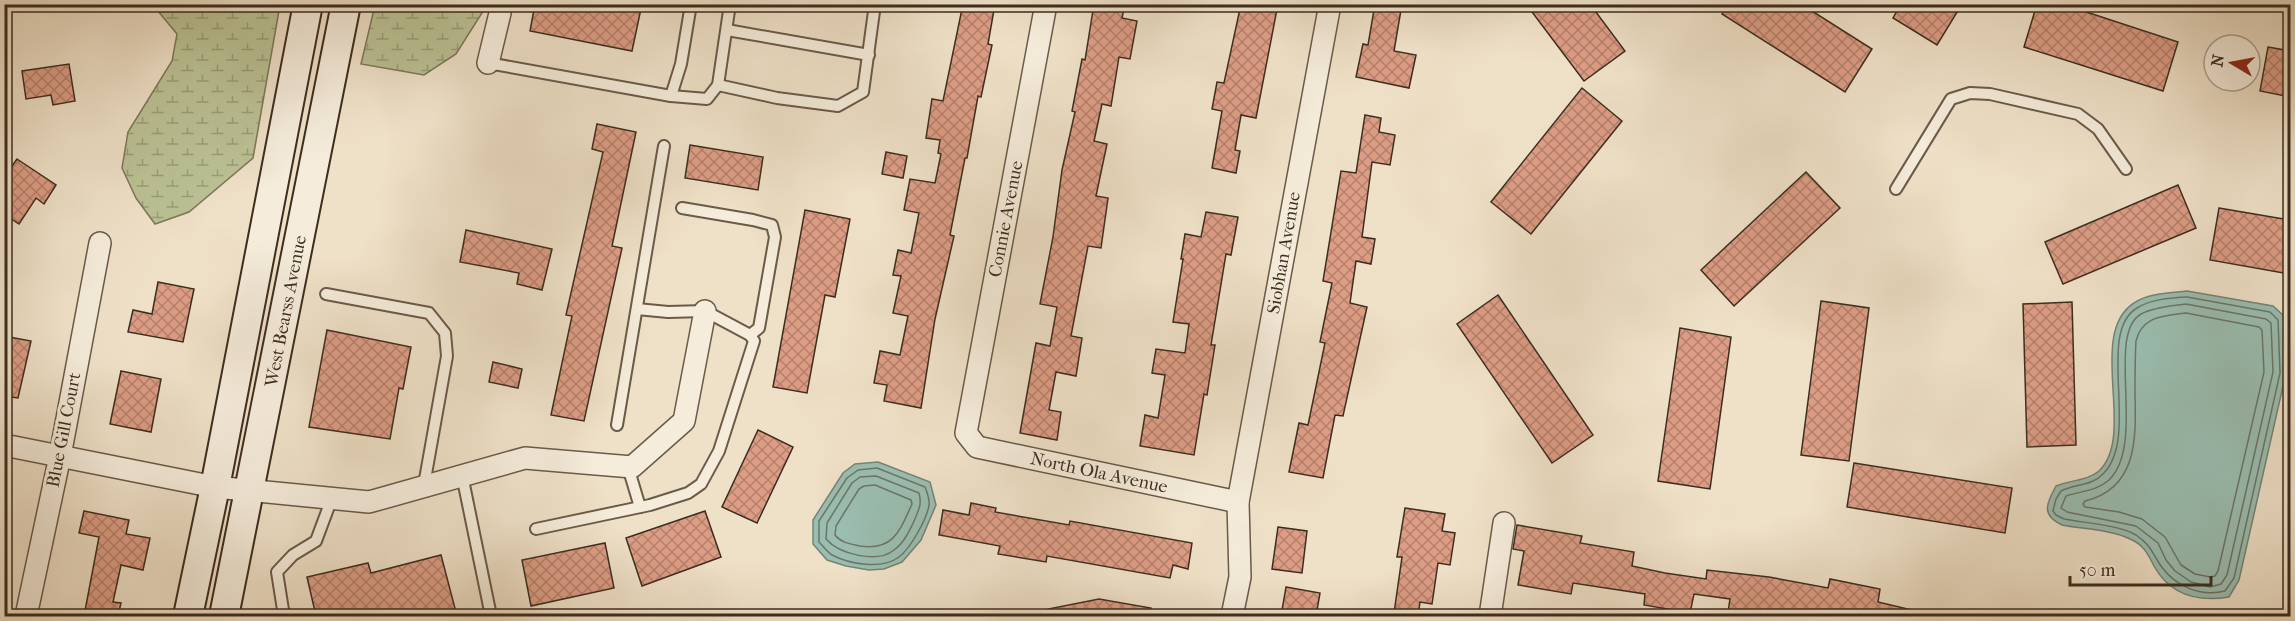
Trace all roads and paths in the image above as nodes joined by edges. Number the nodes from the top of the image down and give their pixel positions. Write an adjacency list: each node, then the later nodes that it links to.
1 (308, 4): 30 (main road, West Bearss Avenue)
2 (346, 4): 31 (main road, West Bearss Avenue)
3 (500, 4): 11 (street)
4 (692, 4): 13 (lane)
5 (730, 4): 9 (lane)
6 (875, 4): 10 (lane)
7 (1046, 4): 24 (street, Connie Avenue)
8 (1330, 4): 33 (street, Siobhan Avenue)
9 (727, 30): 10 (lane); 12 (lane)
10 (869, 55): 12 (lane)
11 (488, 63): 13 (lane)
12 (718, 85): 13 (lane)
13 (671, 96)
14 (664, 146): 20 (lane)
15 (2126, 169): 16 (lane)
16 (1896, 189)
17 (682, 208): 22 (lane)
18 (100, 243): 26 (street, Blue Gill Court)
19 (326, 294): 29 (lane)
20 (637, 309): 21 (lane); 23 (lane)
21 (705, 311): 22 (lane); 27 (street)
22 (750, 335): 34 (lane)
23 (617, 425)
24 (966, 433): 33 (street, North Ola Avenue)
25 (4, 445): 26 (street)
26 (60, 456): 30 (street); 37 (street, Blue Gill Court)
27 (628, 467): 28 (street); 34 (lane)
28 (462, 475): 29 (street); 41 (lane)
29 (424, 485): 32 (street)
30 (215, 487): 31 (street); 38 (main road, West Bearss Avenue)
31 (250, 490): 32 (street); 39 (main road, West Bearss Avenue)
32 (332, 498): 40 (lane)
33 (1238, 502): 42 (street, Siobhan Avenue)
34 (640, 507): 36 (lane)
35 (1504, 523): 43 (street)
36 (536, 529)
37 (26, 616)
38 (188, 616)
39 (224, 616)
40 (285, 616)
41 (491, 616)
42 (1232, 616)
43 (1490, 616)

